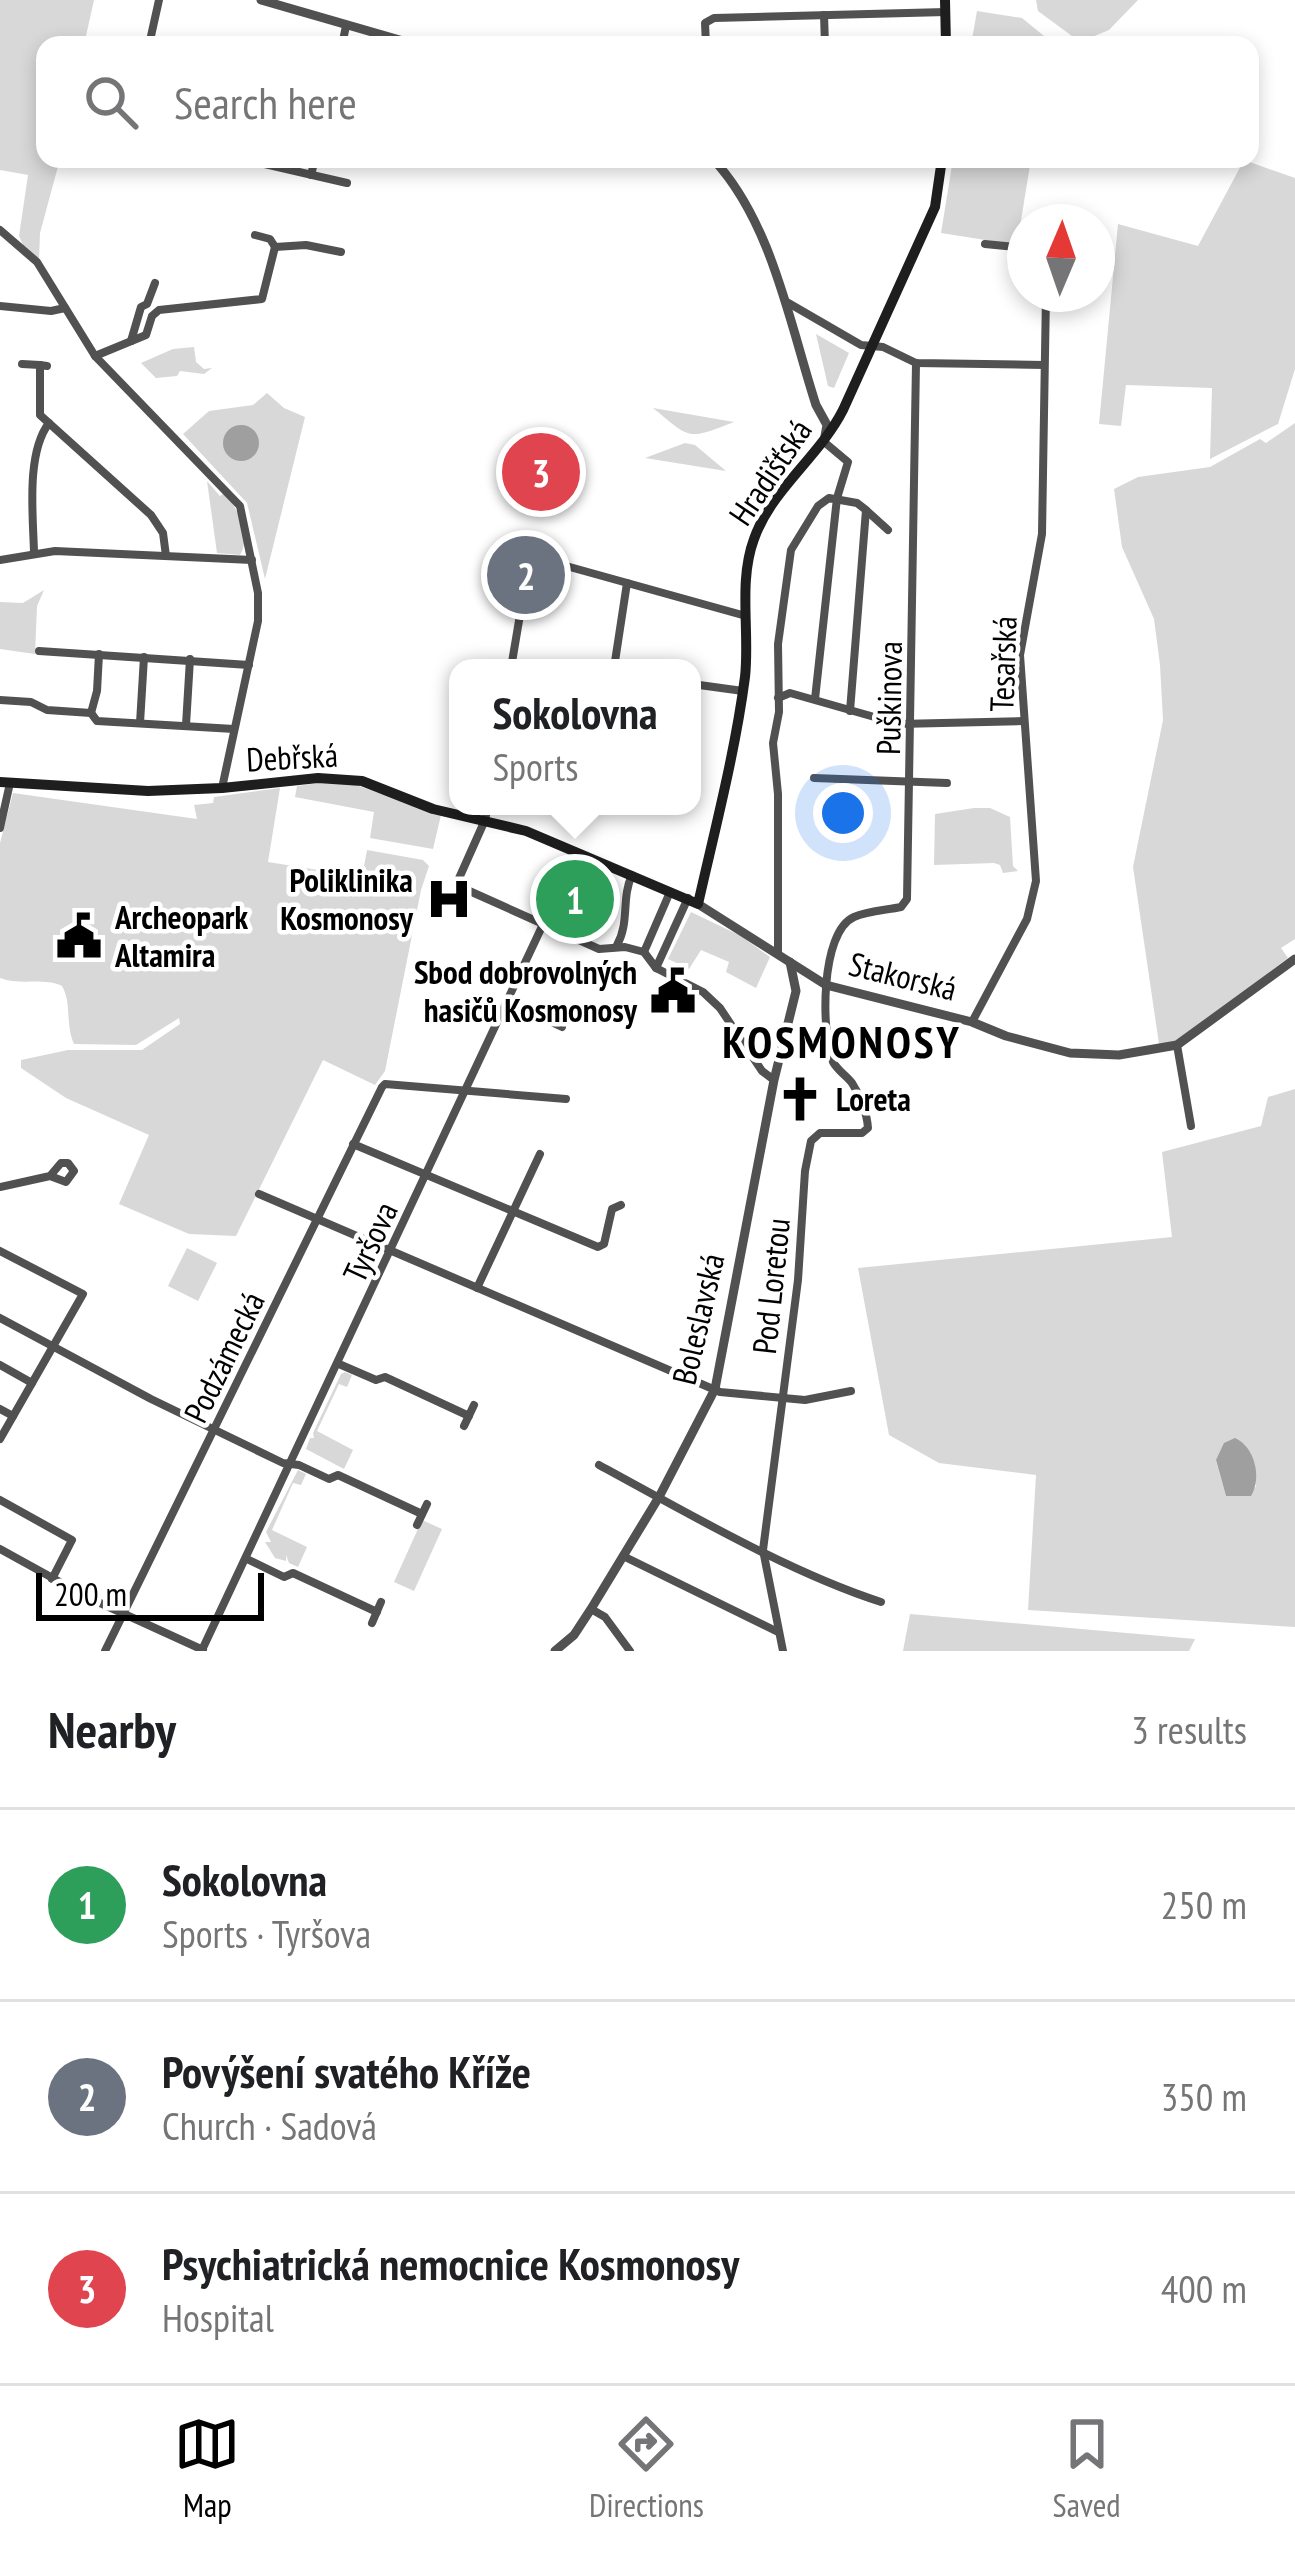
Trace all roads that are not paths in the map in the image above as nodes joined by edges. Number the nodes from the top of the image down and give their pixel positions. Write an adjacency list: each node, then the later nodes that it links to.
1 (159, 0): 6 (street)
2 (261, 0): 5 (street)
3 (946, 6): 4 (street)
4 (824, 15): 9 (street); 10 (street)
5 (346, 26): 7 (street); 8 (street)
6 (151, 36)
7 (344, 36)
8 (383, 36)
9 (706, 36)
10 (825, 36)
11 (281, 168): 15 (street)
12 (313, 168): 15 (street)
13 (719, 168): 25 (street)
14 (940, 168): 31 (main road, Hradišťská)
15 (311, 175): 16 (street)
16 (347, 184)
17 (0, 230): 24 (street)
18 (255, 235): 21 (street)
19 (985, 244): 20 (street)
20 (1007, 246)
21 (275, 248): 22 (street); 30 (street)
22 (341, 252)
23 (155, 283): 30 (street)
24 (53, 286): 27 (street); 28 (street)
25 (781, 299): 31 (street); 37 (street)
26 (0, 306): 28 (street)
27 (65, 308): 28 (street); 32 (street)
28 (51, 311)
29 (1046, 312): 35 (street, Tesařská)
30 (131, 341): 32 (street)
31 (872, 346): 33 (street); 37 (main road, Hradišťská)
32 (94, 356): 44 (street)
33 (916, 363): 35 (street); 66 (street, Puškinova)
34 (22, 364): 36 (street)
35 (1045, 365): 63 (street, Tesařská)
36 (49, 423): 41 (street); 42 (street)
37 (824, 441): 38 (street); 48 (main road, Hradišťská)
38 (838, 498): 39 (street); 58 (street); 59 (street)
39 (866, 510): 40 (street); 61 (street)
40 (888, 530)
41 (34, 552): 42 (street); 43 (street)
42 (166, 556): 44 (street)
43 (0, 560)
44 (252, 560): 55 (street)
45 (627, 583): 47 (street); 48 (street); 54 (street)
46 (494, 584): 47 (street)
47 (522, 603): 53 (street)
48 (747, 616): 57 (main road, Hradišťská)
49 (39, 651): 50 (street)
50 (99, 654): 51 (street); 62 (street)
51 (144, 656): 52 (street); 64 (street)
52 (190, 659): 55 (street); 65 (street)
53 (513, 659)
54 (615, 659)
55 (249, 665): 67 (street)
56 (701, 685): 57 (street)
57 (742, 691): 81 (main road, Hradišťská)
58 (778, 698): 59 (street); 84 (street)
59 (815, 699): 61 (street)
60 (0, 700): 62 (street)
61 (850, 711): 66 (street)
62 (91, 713): 64 (street)
63 (1024, 721): 66 (street); 92 (street, Tesařská)
64 (140, 723): 65 (street)
65 (186, 724): 67 (street)
66 (912, 725): 69 (street, Puškinova)
67 (234, 729): 72 (street)
68 (814, 778): 69 (street)
69 (912, 781): 71 (street); 89 (street, Puškinova)
70 (5, 782): 72 (main road, Debřská); 77 (street, Debřská)
71 (947, 782)
72 (222, 788): 73 (main road, Debřská)
73 (449, 812)
74 (463, 815): 76 (main road, Debřská)
75 (486, 815): 76 (street)
76 (485, 820): 78 (main road, Debřská); 82 (street)
77 (0, 828)
78 (578, 852): 79 (main road, Debřská); 82 (street, Tyršova)
79 (632, 875): 80 (main road, Debřská); 83 (street)
80 (671, 891): 81 (main road, Debřská); 85 (street)
81 (693, 901): 84 (street); 88 (street)
82 (544, 925): 83 (street); 91 (street, Tyršova)
83 (616, 946): 85 (street)
84 (778, 951): 87 (street)
85 (644, 952): 88 (street)
86 (1295, 958): 94 (street, Stakorská)
87 (790, 962): 89 (street); 90 (street, Boleslavská)
88 (656, 968): 95 (street)
89 (826, 985): 90 (street); 92 (street, Stakorská); 118 (street, Pod Loretou)
90 (796, 992): 95 (street, Boleslavská)
91 (509, 1002): 93 (street); 96 (street, Tyršova)
92 (972, 1022): 94 (street, Stakorská)
93 (562, 1027)
94 (1177, 1045): 98 (street)
95 (774, 1079): 116 (street, Boleslavská)
96 (467, 1091): 97 (street); 99 (street, Podzámecká); 101 (street, Tyršova)
97 (566, 1099)
98 (1191, 1126)
99 (353, 1144): 101 (street); 107 (street, Podzámecká)
100 (540, 1154): 106 (street)
101 (428, 1175): 106 (street); 109 (street, Tyršova)
102 (50, 1176): 103 (street)
103 (0, 1187)
104 (259, 1194): 107 (street)
105 (621, 1205): 106 (street)
106 (512, 1211): 110 (street)
107 (318, 1219): 109 (street); 124 (street, Podzámecká)
108 (0, 1251): 112 (street)
109 (392, 1252): 110 (street); 113 (street, Tyršova)
110 (476, 1288): 116 (street)
111 (0, 1318): 112 (street)
112 (54, 1346): 115 (street); 124 (street)
113 (339, 1364): 122 (street); 126 (street, Tyršova)
114 (0, 1365): 115 (street)
115 (32, 1383): 121 (street)
116 (715, 1389): 118 (street); 128 (street, Boleslavská)
117 (851, 1391): 118 (street)
118 (782, 1397): 132 (street, Pod Loretou)
119 (474, 1406): 122 (street)
120 (0, 1408): 121 (street)
121 (14, 1416): 125 (street)
122 (469, 1416): 123 (street)
123 (464, 1426)
124 (214, 1429): 126 (street); 138 (street, Podzámecká)
125 (0, 1439)
126 (292, 1464): 130 (street); 134 (street, Tyršova)
127 (598, 1465): 128 (street)
128 (659, 1497): 132 (street); 133 (street, Boleslavská)
129 (0, 1500): 135 (street)
130 (417, 1525)
131 (0, 1550): 135 (street)
132 (764, 1550): 136 (street); 140 (street, Pod Loretou)
133 (623, 1556): 137 (street, Boleslavská); 140 (street)
134 (247, 1559): 139 (street); 142 (street, Tyršova)
135 (52, 1579): 138 (street)
136 (881, 1602)
137 (591, 1609): 143 (street, Boleslavská); 144 (street)
138 (123, 1613): 141 (street, Podzámecká); 142 (street)
139 (371, 1623)
140 (779, 1633): 145 (street, Pod Loretou)
141 (105, 1651)
142 (203, 1651)
143 (555, 1651)
144 (630, 1651)
145 (783, 1651)

